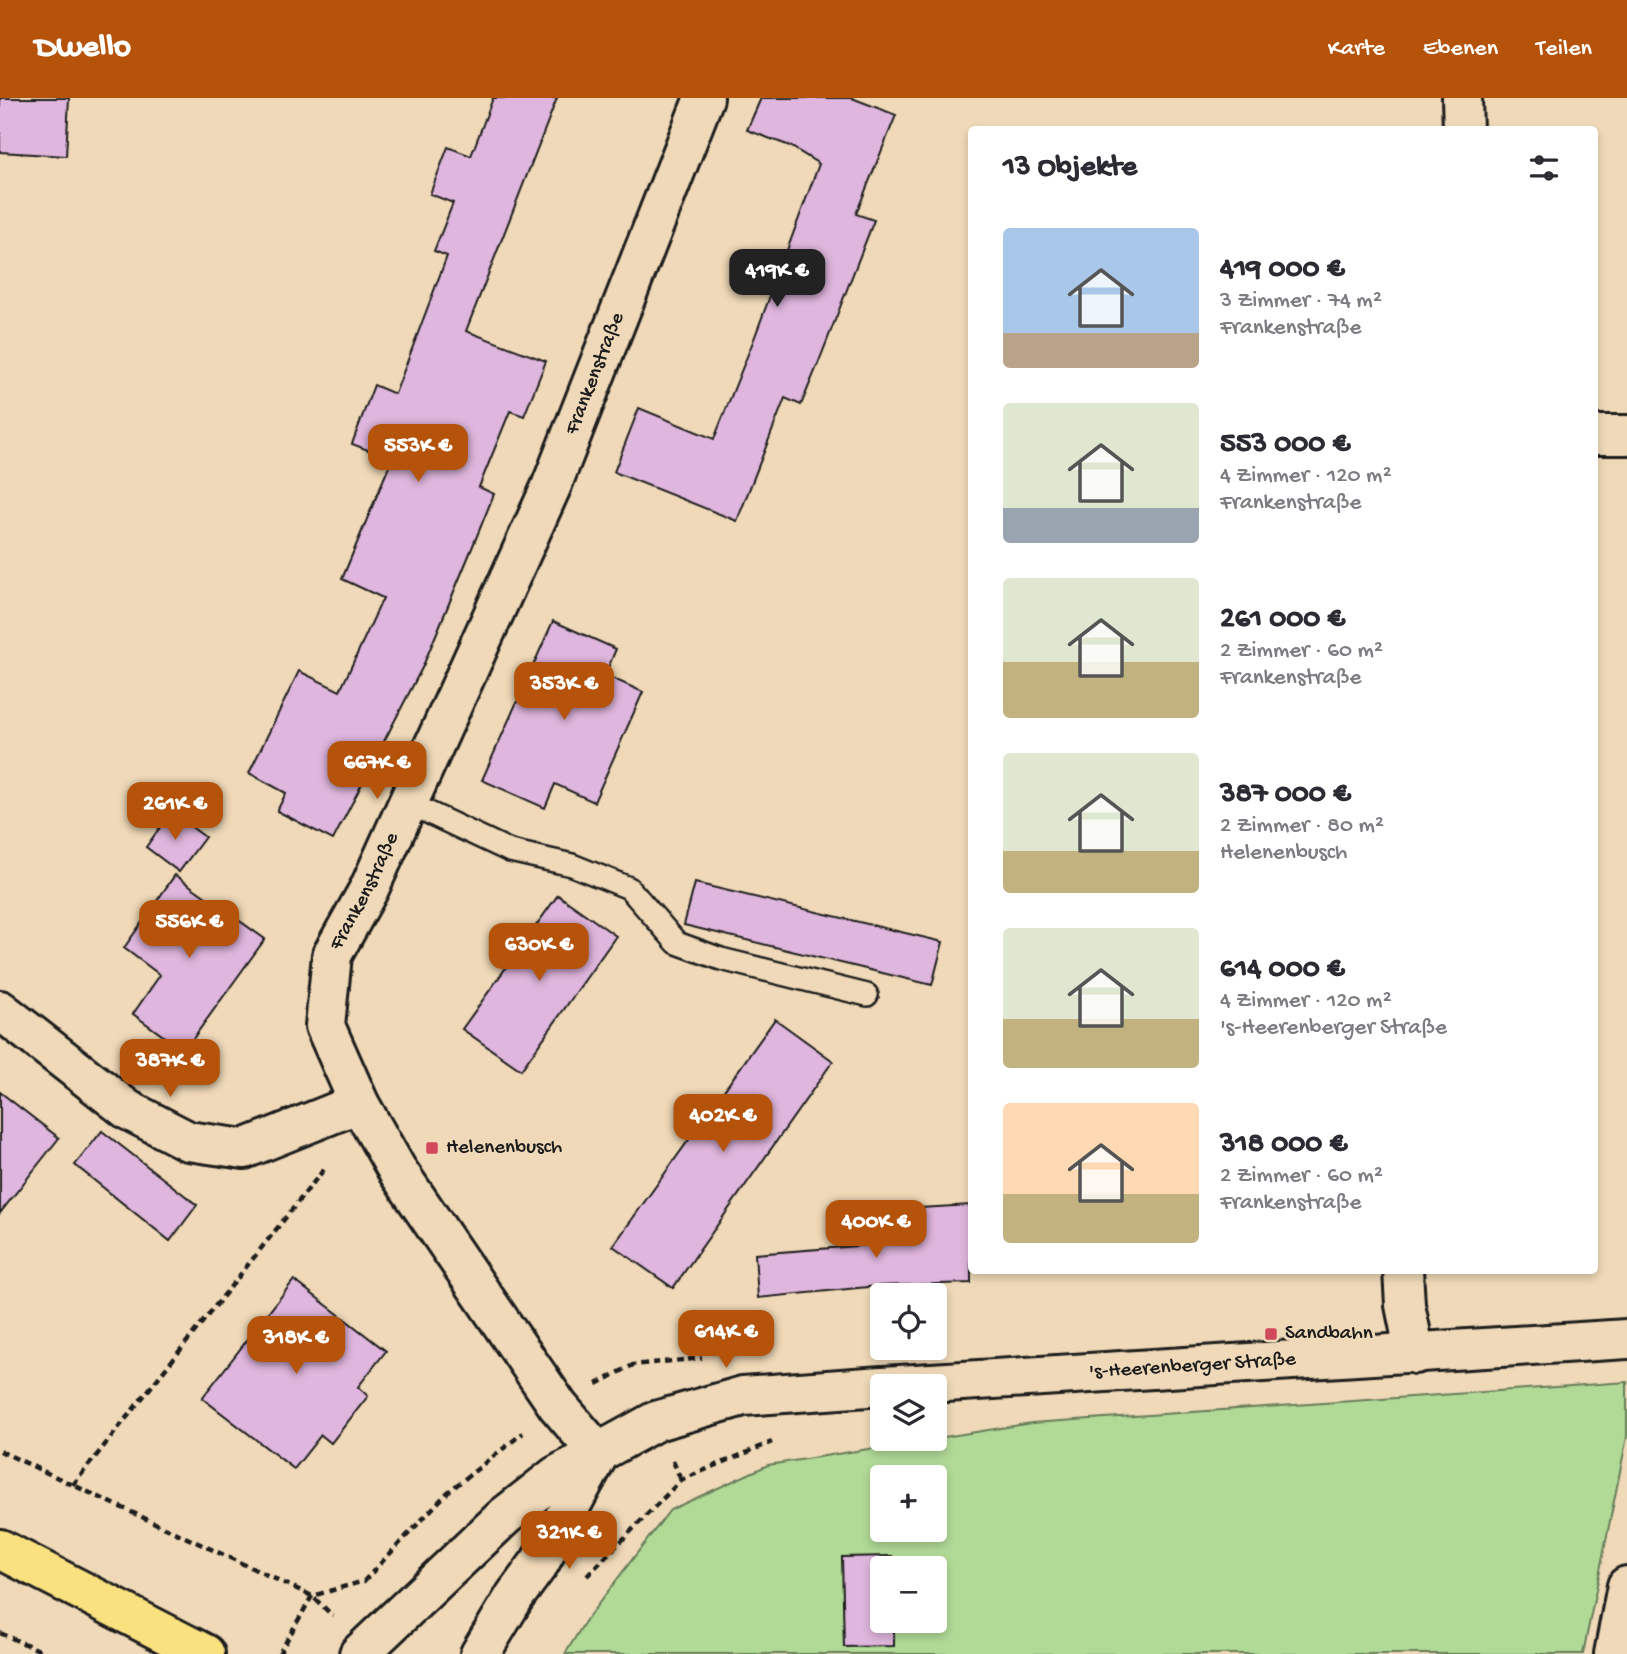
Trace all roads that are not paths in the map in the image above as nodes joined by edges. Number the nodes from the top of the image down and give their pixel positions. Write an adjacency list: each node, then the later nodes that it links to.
1 (704, 98): 6 (street, Frankenstraße)
2 (1462, 98): 3 (street)
3 (1463, 126)
4 (1598, 435): 5 (street)
5 (1627, 435)
6 (408, 803): 7 (lane); 9 (street, Frankenstraße)
7 (867, 995)
8 (0, 1010): 9 (street)
9 (359, 1103): 15 (street, Frankenstraße)
10 (1403, 1274): 12 (street)
11 (1627, 1339): 12 (street, 's-Heerenberger Straße)
12 (1415, 1354): 13 (street, 's-Heerenberger Straße)
13 (947, 1382)
14 (870, 1387): 15 (street, 's-Heerenberger Straße)
15 (599, 1454): 19 (street, 's-Heerenberger Straße); 20 (street)
16 (0, 1549): 18 (main road)
17 (1627, 1587): 21 (street)
18 (205, 1654)
19 (359, 1654)
20 (480, 1654)
21 (1614, 1654)

